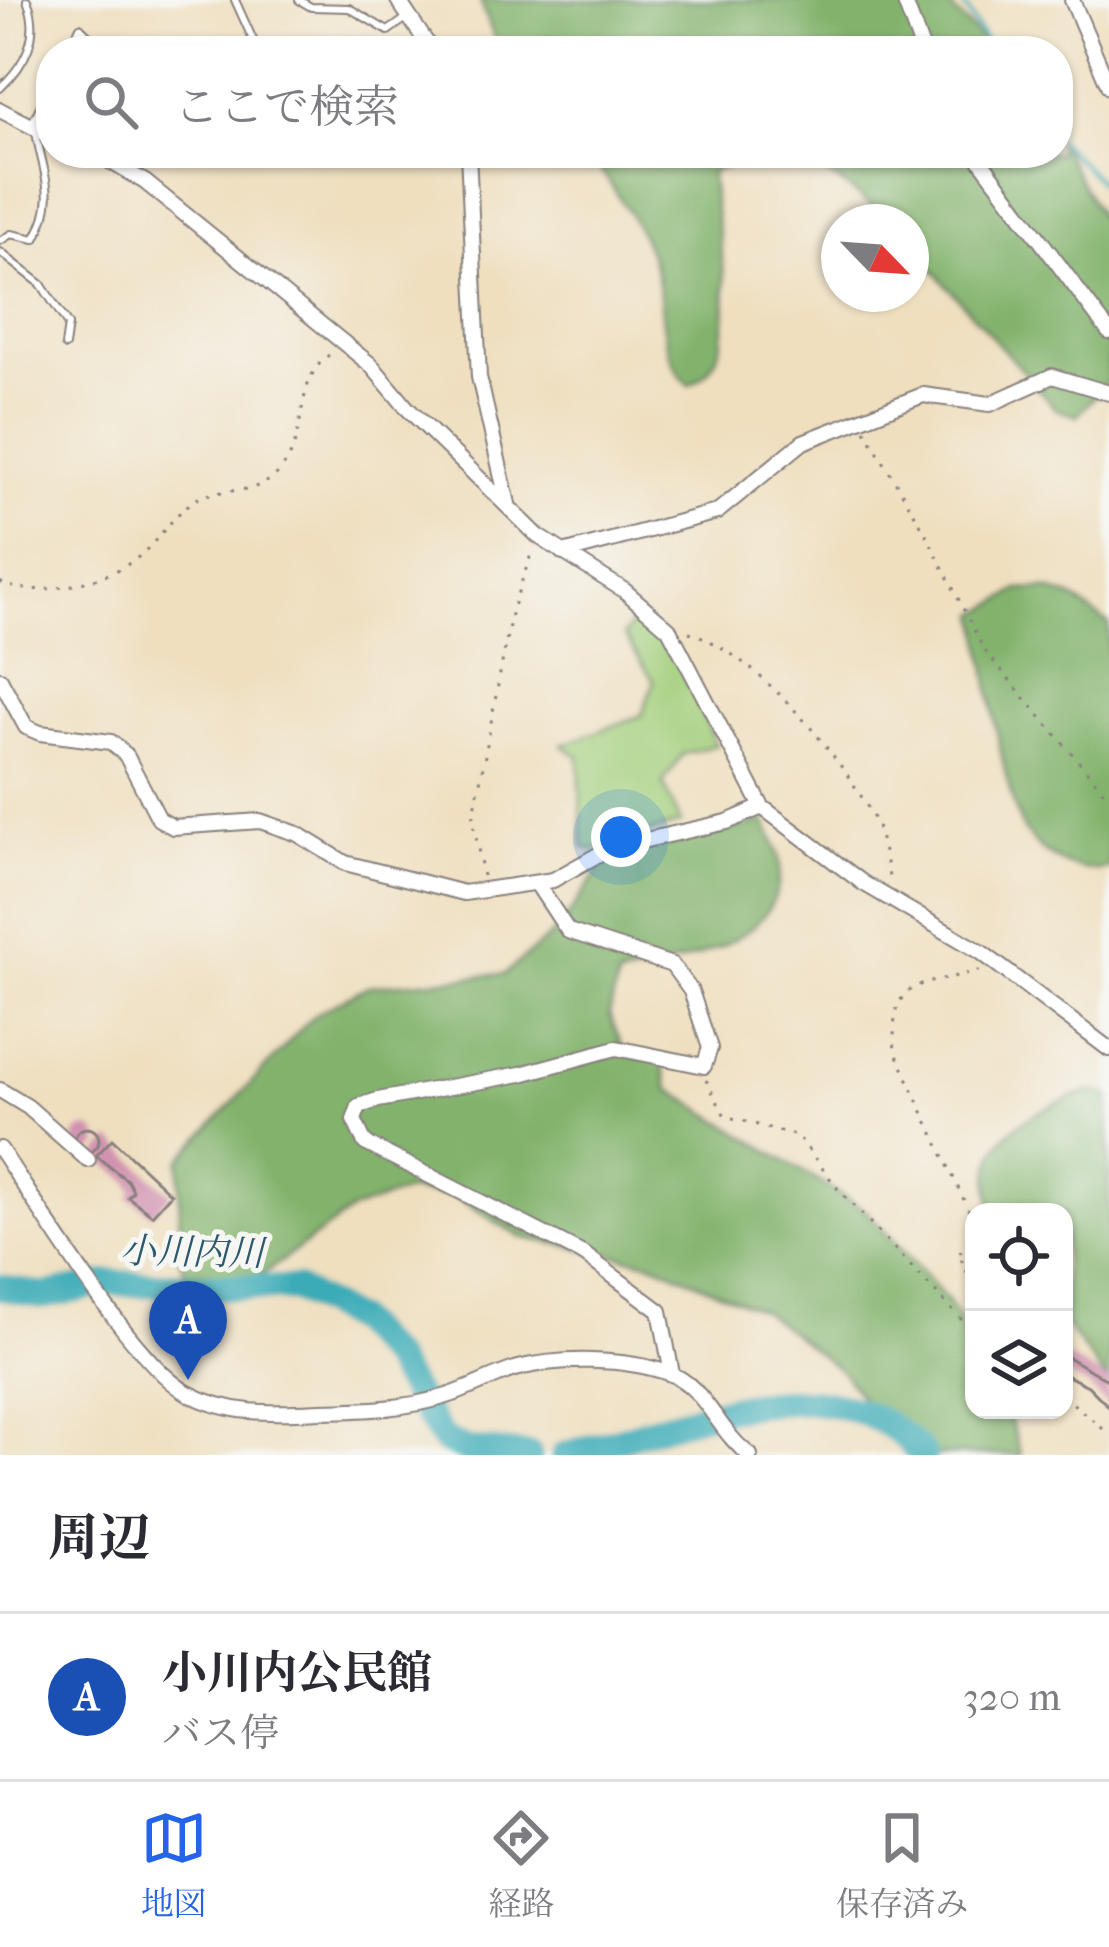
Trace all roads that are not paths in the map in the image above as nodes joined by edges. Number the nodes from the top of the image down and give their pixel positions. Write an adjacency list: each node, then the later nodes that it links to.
1 (27, 0): 12 (lane)
2 (235, 0): 8 (lane)
3 (299, 0): 7 (lane)
4 (398, 0): 7 (street)
5 (904, 0): 10 (street)
6 (1072, 0): 11 (street)
7 (410, 16): 9 (street)
8 (251, 36)
9 (423, 36)
10 (917, 36)
11 (1109, 87)
12 (0, 88)
13 (0, 110): 15 (street)
14 (36, 120): 15 (lane)
15 (33, 127): 16 (street); 17 (lane)
16 (36, 128)
17 (36, 136)
18 (47, 168): 22 (lane)
19 (121, 168): 27 (street)
20 (470, 168): 27 (street)
21 (986, 168): 24 (street)
22 (0, 242)
23 (0, 252): 25 (lane)
24 (1109, 332)
25 (65, 346)
26 (1109, 393): 28 (street)
27 (509, 508): 28 (street)
28 (563, 553): 30 (street)
29 (0, 679): 31 (street)
30 (762, 807): 31 (street); 32 (street)
31 (537, 884): 36 (street)
32 (1109, 1048)
33 (0, 1090): 35 (street)
34 (0, 1149): 36 (street)
35 (88, 1160)
36 (672, 1374): 37 (street)
37 (750, 1455)

